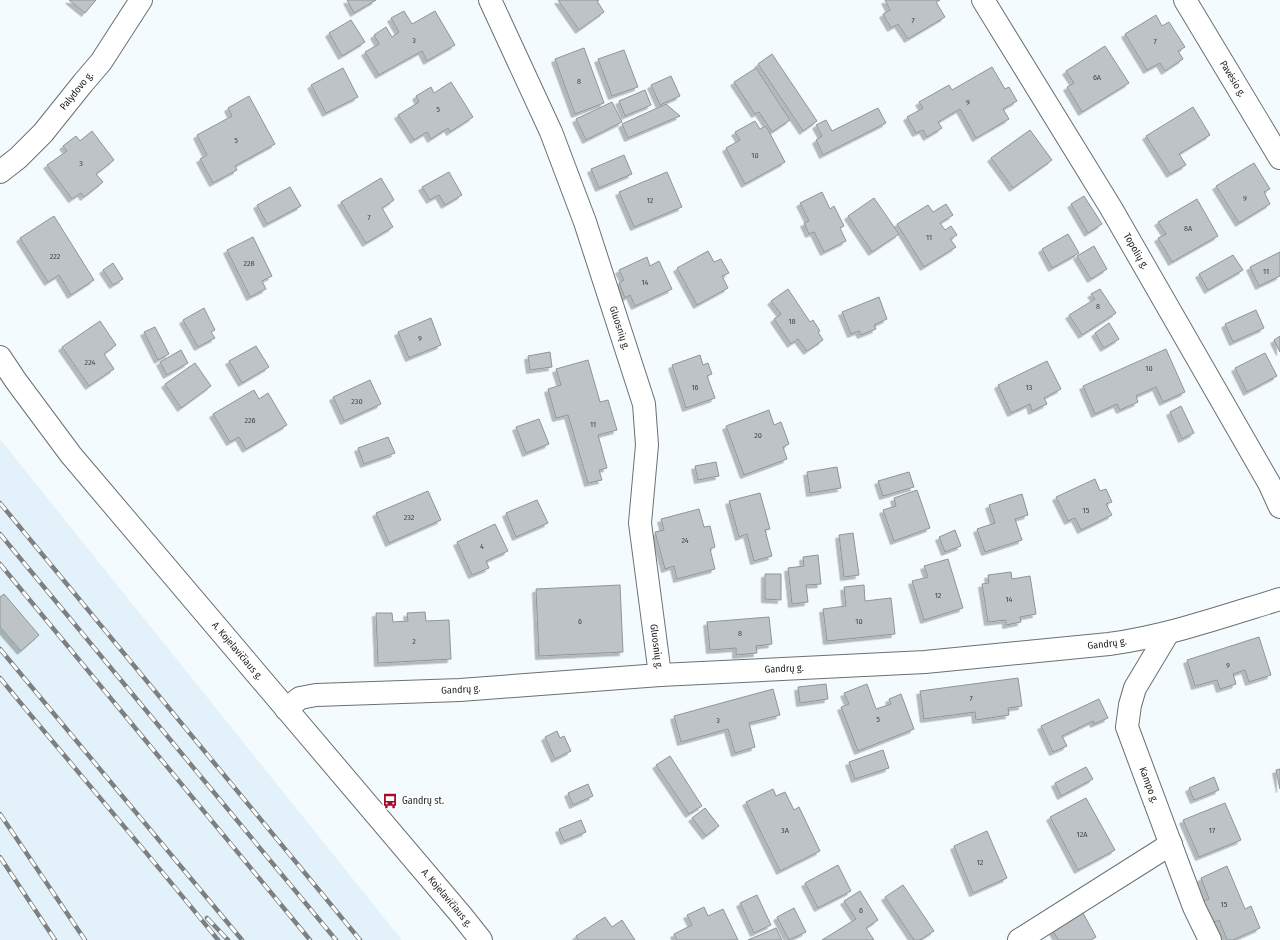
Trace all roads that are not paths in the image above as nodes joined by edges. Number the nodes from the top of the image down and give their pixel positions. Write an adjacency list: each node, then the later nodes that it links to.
1 (141, 0): 6 (street, Palydovo g.)
2 (490, 0): 11 (street, Gluosnių g.)
3 (983, 0): 8 (street, Topolių g.)
4 (1185, 0): 5 (street, Pavėsio g.)
5 (1280, 158)
6 (0, 172)
7 (0, 357): 12 (street, A. Kojelavičiaus g.)
8 (1280, 507)
9 (1280, 599): 10 (street, Gandrų g.)
10 (1168, 633): 11 (street, Gandrų g.); 13 (street, Kampo g.)
11 (660, 676): 12 (street, Gandrų g.)
12 (286, 709): 14 (street, A. Kojelavičiaus g.)
13 (1172, 844): 15 (street); 16 (street, Kampo g.)
14 (481, 940)
15 (1019, 940)
16 (1210, 940)

